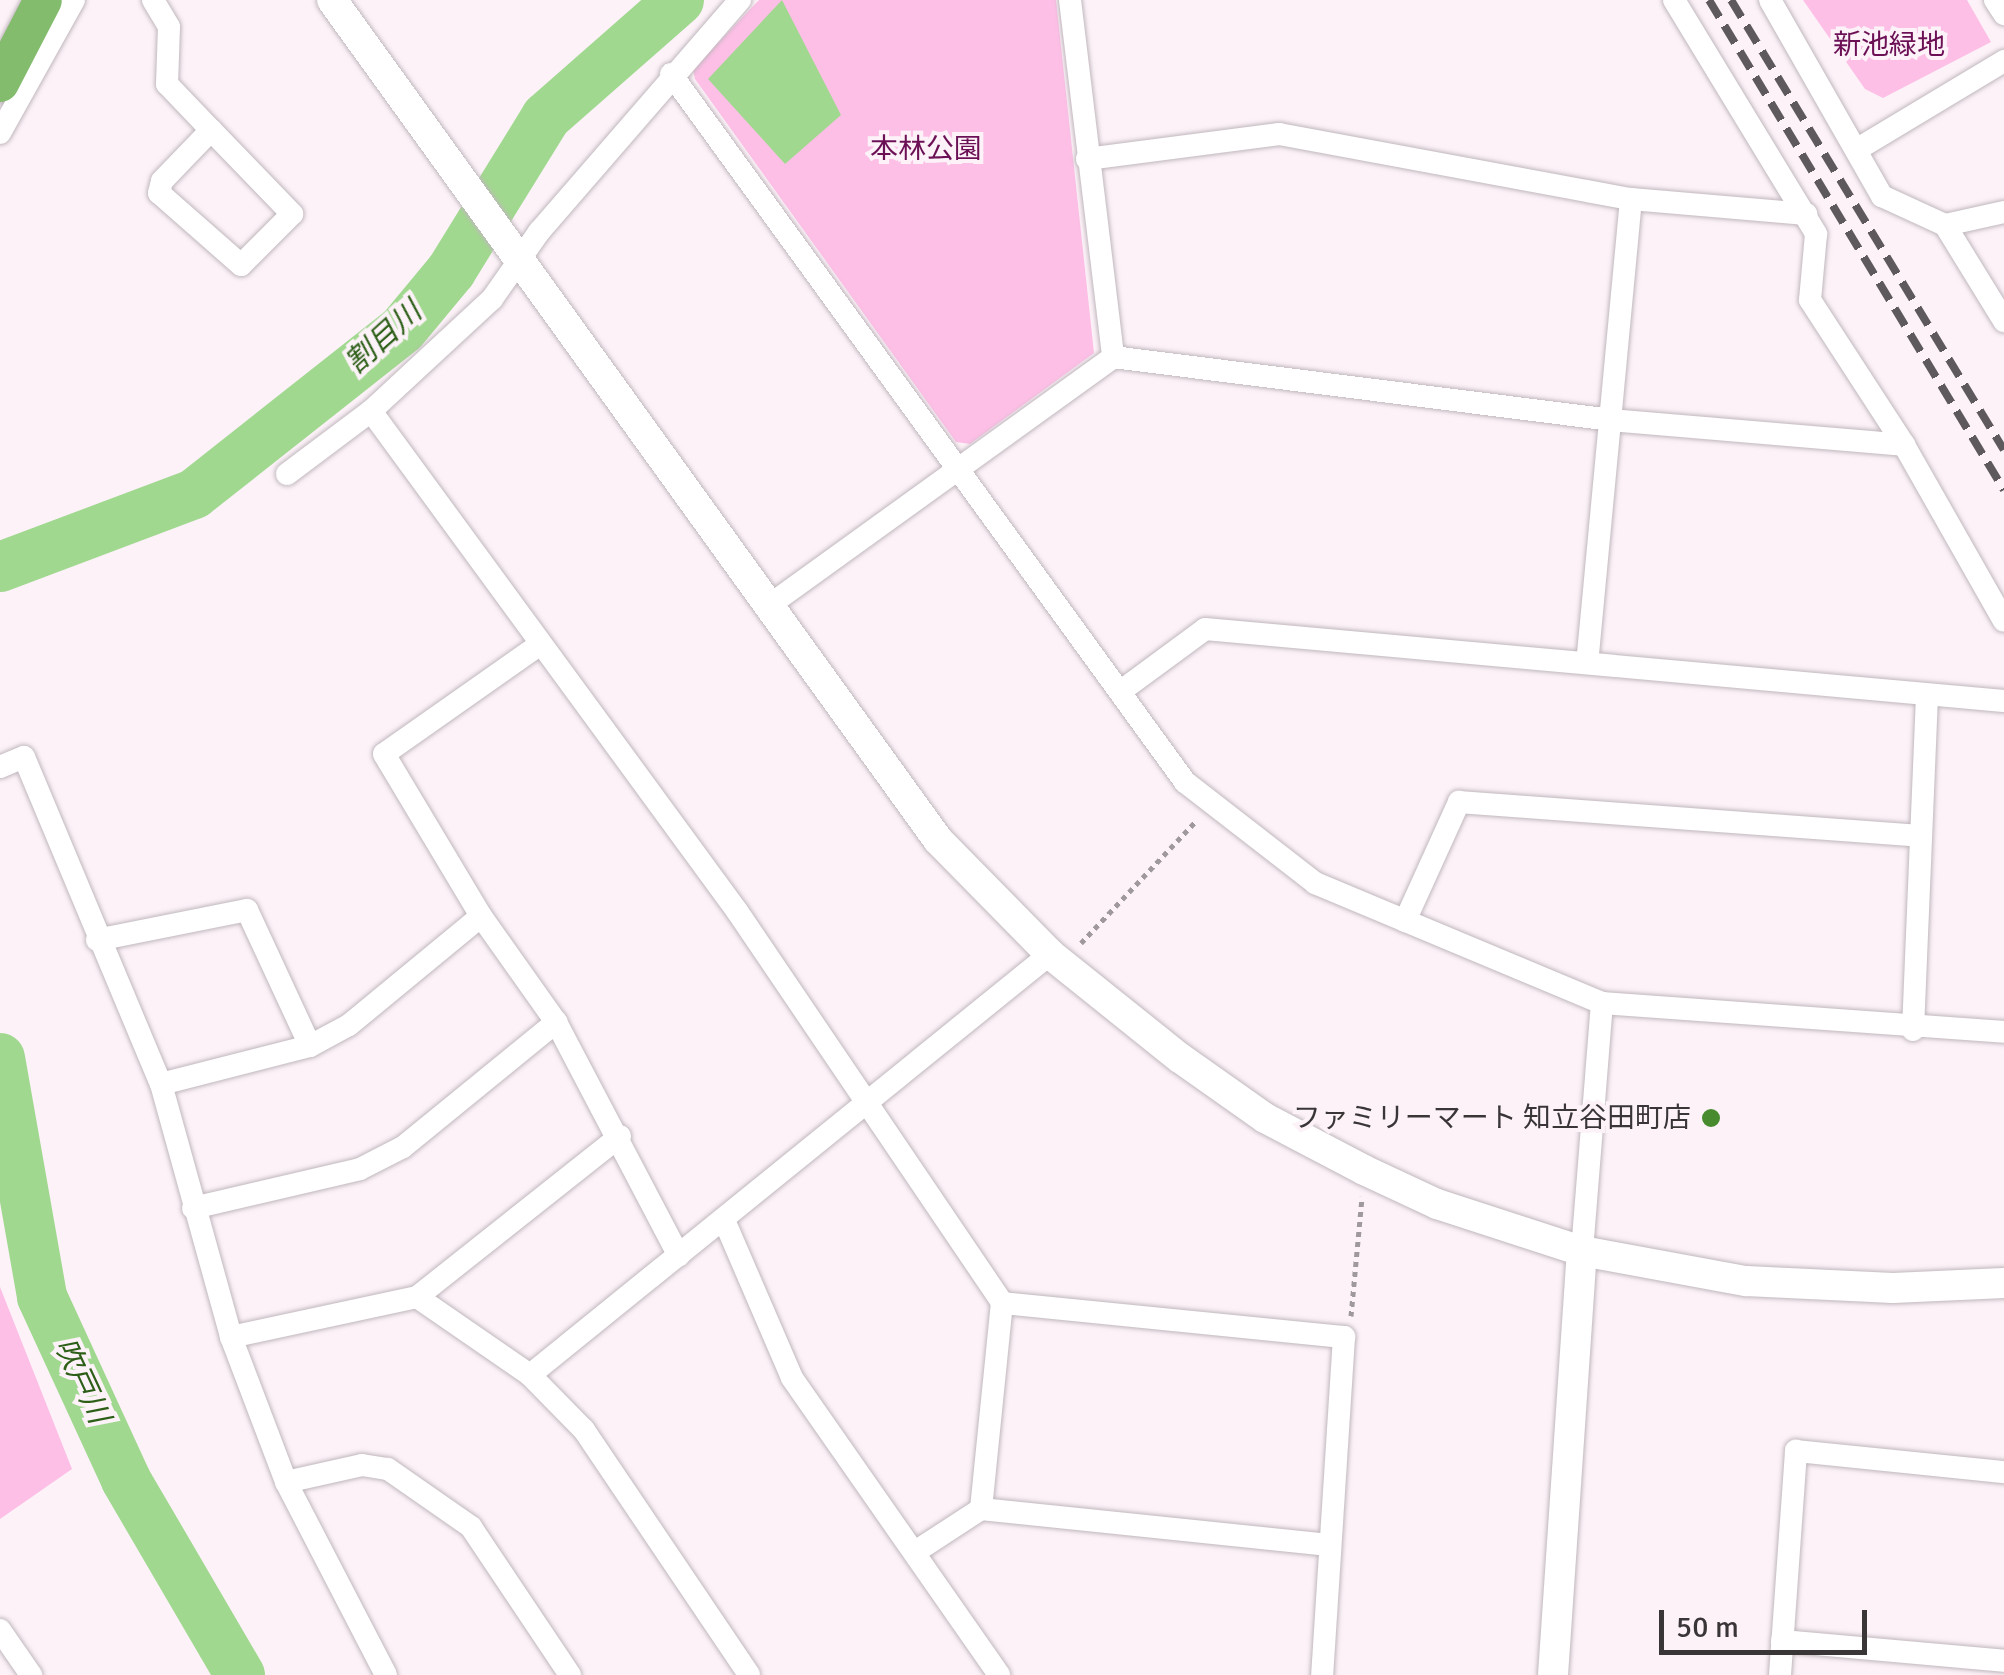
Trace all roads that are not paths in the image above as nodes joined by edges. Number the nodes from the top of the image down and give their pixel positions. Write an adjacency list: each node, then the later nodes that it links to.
1 (44, 0): 13 (highway)
2 (74, 0): 15 (street)
3 (153, 0): 14 (street)
4 (332, 0): 22 (street)
5 (740, 0): 12 (street)
6 (1070, 0): 17 (street)
7 (1674, 0): 20 (street)
8 (1770, 0): 16 (street)
9 (1995, 0): 10 (street)
10 (2004, 14)
11 (2004, 62): 16 (street)
12 (671, 74): 22 (street); 28 (street)
13 (0, 83)
14 (212, 130): 14 (street)
15 (0, 133)
16 (1856, 150): 21 (street)
17 (1087, 159): 18 (street); 24 (street)
18 (1631, 198): 20 (street); 26 (street)
19 (2004, 212): 21 (street)
20 (1806, 214): 27 (street)
21 (1945, 224): 23 (street)
22 (514, 255): 25 (street); 30 (street)
23 (2004, 322)
24 (1113, 357): 26 (street); 28 (street)
25 (371, 412): 29 (street); 32 (street)
26 (1608, 420): 27 (street); 33 (street)
27 (1904, 445): 31 (street)
28 (957, 466): 30 (street); 34 (street)
29 (287, 474)
30 (767, 607): 42 (street)
31 (2004, 621)
32 (540, 646): 39 (street); 49 (street)
33 (1587, 663): 34 (street); 35 (street)
34 (1122, 690): 40 (street)
35 (1927, 696): 36 (street); 38 (street)
36 (2004, 701)
37 (0, 767): 41 (street)
38 (1920, 836): 40 (street); 45 (street)
39 (480, 916): 44 (street); 47 (street)
40 (1405, 921): 43 (street)
41 (97, 940): 47 (street); 48 (street)
42 (1056, 958): 49 (street); 53 (street)
43 (1602, 1003): 45 (street); 53 (street)
44 (556, 1022): 50 (street); 51 (street)
45 (1913, 1030): 46 (street)
46 (2004, 1032)
47 (310, 1046): 48 (street)
48 (161, 1084): 51 (street)
49 (866, 1106): 52 (street); 57 (street)
50 (620, 1136): 54 (street); 56 (street)
51 (193, 1208): 58 (street)
52 (724, 1220): 54 (street); 64 (street)
53 (1582, 1251): 55 (street); 74 (street)
54 (679, 1256): 59 (street)
55 (2004, 1283)
56 (417, 1298): 58 (street); 59 (street)
57 (1002, 1303): 62 (street); 63 (street)
58 (230, 1337): 61 (street)
59 (530, 1375): 71 (street)
60 (2004, 1472): 66 (street)
61 (286, 1482): 69 (street); 70 (street)
62 (981, 1509): 63 (street); 64 (street)
63 (1330, 1545): 73 (street)
64 (916, 1552): 72 (street)
65 (0, 1630): 68 (street)
66 (1782, 1641): 67 (street); 75 (street)
67 (2004, 1662)
68 (31, 1675)
69 (386, 1675)
70 (570, 1675)
71 (749, 1675)
72 (999, 1675)
73 (1322, 1675)
74 (1553, 1675)
75 (1780, 1675)

